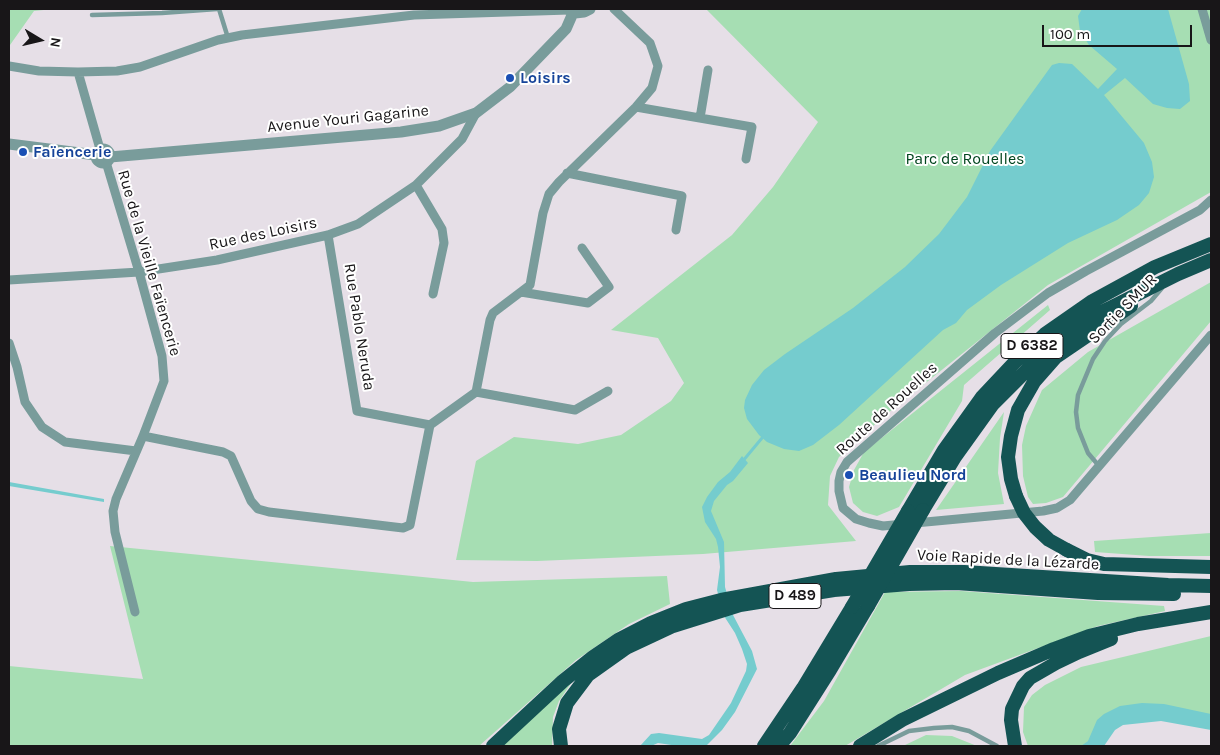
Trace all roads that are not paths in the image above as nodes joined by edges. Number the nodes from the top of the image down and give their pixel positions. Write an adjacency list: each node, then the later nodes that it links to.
1 (218, 9): 6 (lane); 7 (lane)
2 (590, 9): 5 (street)
3 (614, 9): 12 (street)
4 (1202, 9): 8 (street)
5 (570, 10): 7 (street); 13 (street, Avenue Youri Gagarine)
6 (92, 15)
7 (228, 38): 11 (street)
8 (1211, 40)
9 (9, 66): 11 (street)
10 (708, 70): 14 (street)
11 (78, 72): 16 (street)
12 (636, 107): 14 (street); 19 (street)
13 (476, 113): 18 (street, Avenue Youri Gagarine); 20 (street, Rue des Loisirs)
14 (700, 118): 17 (street)
15 (9, 144): 16 (street)
16 (98, 152): 18 (street)
17 (746, 159)
18 (108, 160): 27 (street, Rue de la Vieille Faïencerie)
19 (567, 174): 22 (street); 30 (street)
20 (416, 185): 23 (street, Rue des Loisirs); 31 (street)
21 (1211, 200): 39 (street, Route de Rouelles)
22 (676, 230)
23 (328, 235): 27 (street, Rue des Loisirs); 36 (street, Rue Pablo Neruda)
24 (1211, 244): 45 (highway, D 6382, bridge)
25 (582, 248): 30 (street)
26 (1211, 262): 28 (highway)
27 (139, 272): 29 (street, Rue des Loisirs); 37 (street, Rue de la Vieille Faïencerie)
28 (1174, 277): 39 (lane, Sortie SMUR); 40 (highway, bridge); 50 (highway, D 6382, bridge)
29 (9, 280)
30 (521, 292): 35 (street)
31 (433, 294)
32 (1211, 335): 39 (street, Route de Rouelles)
33 (9, 343): 38 (street)
34 (608, 391): 35 (street)
35 (476, 392): 36 (street)
36 (430, 425): 37 (street)
37 (143, 436): 38 (street, Rue de la Vieille Faïencerie)
38 (136, 451): 43 (street, Rue de la Vieille Faïencerie)
39 (1099, 466)
40 (1211, 567)
41 (1211, 586): 46 (highway, Voie Rapide de la Lézarde / D 489)
42 (1211, 594): 47 (highway, Voie Rapide de la Lézarde / D 489)
43 (135, 612)
44 (1211, 612): 51 (highway); 54 (highway)
45 (803, 688): 48 (highway); 49 (highway, D 6382)
46 (493, 746)
47 (561, 746)
48 (754, 746)
49 (764, 746)
50 (780, 746)
51 (860, 746)
52 (878, 746): 53 (lane)
53 (997, 746)
54 (1015, 746)

